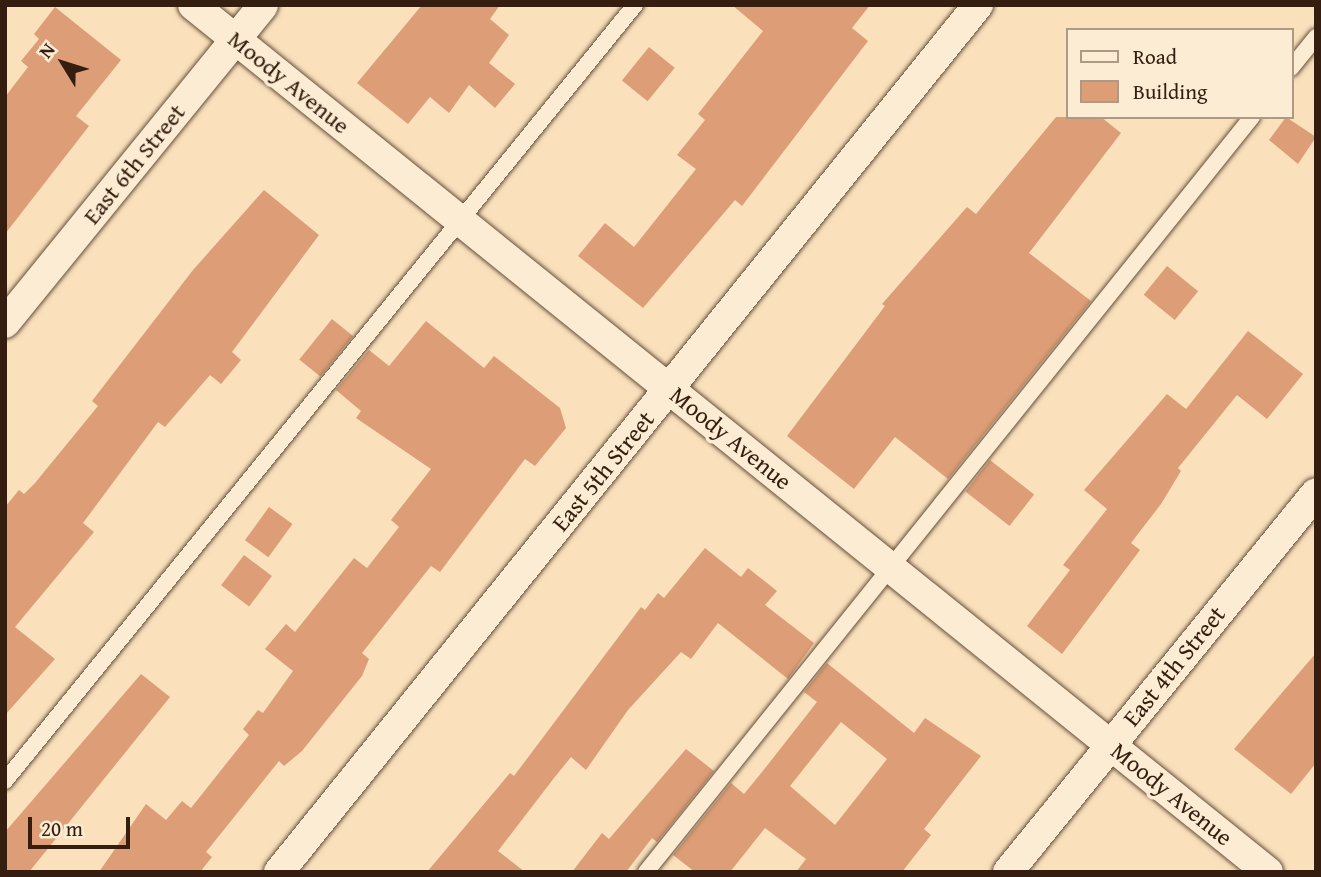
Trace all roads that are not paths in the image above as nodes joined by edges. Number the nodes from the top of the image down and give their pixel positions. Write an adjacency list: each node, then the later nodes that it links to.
1 (193, 5): 6 (street, Moody Avenue)
2 (262, 5): 6 (street, East 6th Street)
3 (635, 5): 9 (lane)
4 (978, 5): 11 (street, East 5th Street)
5 (1316, 37): 7 (lane)
6 (234, 39): 9 (street, Moody Avenue); 10 (street, East 6th Street)
7 (1293, 66)
8 (1250, 119): 13 (lane)
9 (463, 220): 11 (street, Moody Avenue); 15 (lane)
10 (5, 323)
11 (670, 388): 13 (street, Moody Avenue); 16 (street, East 5th Street)
12 (1316, 493): 14 (street, East 4th Street)
13 (890, 569): 14 (street, Moody Avenue); 17 (lane)
14 (1110, 744): 18 (street, East 4th Street); 19 (street, Moody Avenue)
15 (5, 781)
16 (279, 872)
17 (646, 872)
18 (1008, 872)
19 (1268, 872)

